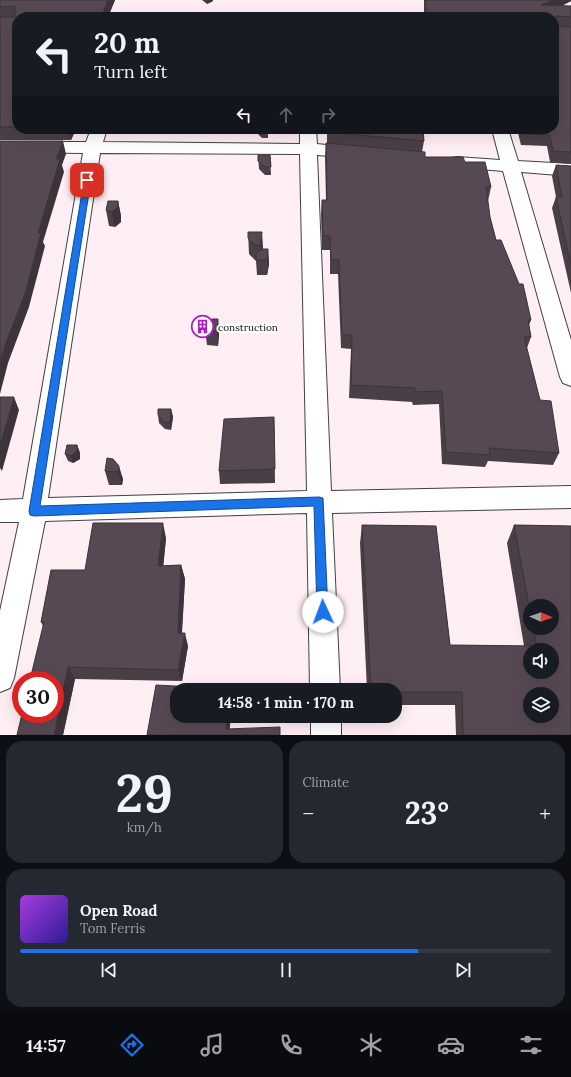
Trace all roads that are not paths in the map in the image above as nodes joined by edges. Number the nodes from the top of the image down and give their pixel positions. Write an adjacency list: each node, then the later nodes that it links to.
1 (97, 134): 5 (street)
2 (501, 134): 8 (street)
3 (308, 139): 5 (street); 6 (street); 12 (street)
4 (0, 147): 5 (street)
5 (92, 148): 14 (street)
6 (371, 154)
7 (440, 161): 8 (street)
8 (510, 167): 9 (street); 10 (street)
9 (571, 170)
10 (571, 377)
11 (571, 497): 12 (street)
12 (319, 502): 14 (street); 16 (street)
13 (0, 511): 14 (street)
14 (34, 511): 15 (street)
15 (0, 678)
16 (325, 683)
17 (326, 723): 18 (street)
18 (326, 735)

